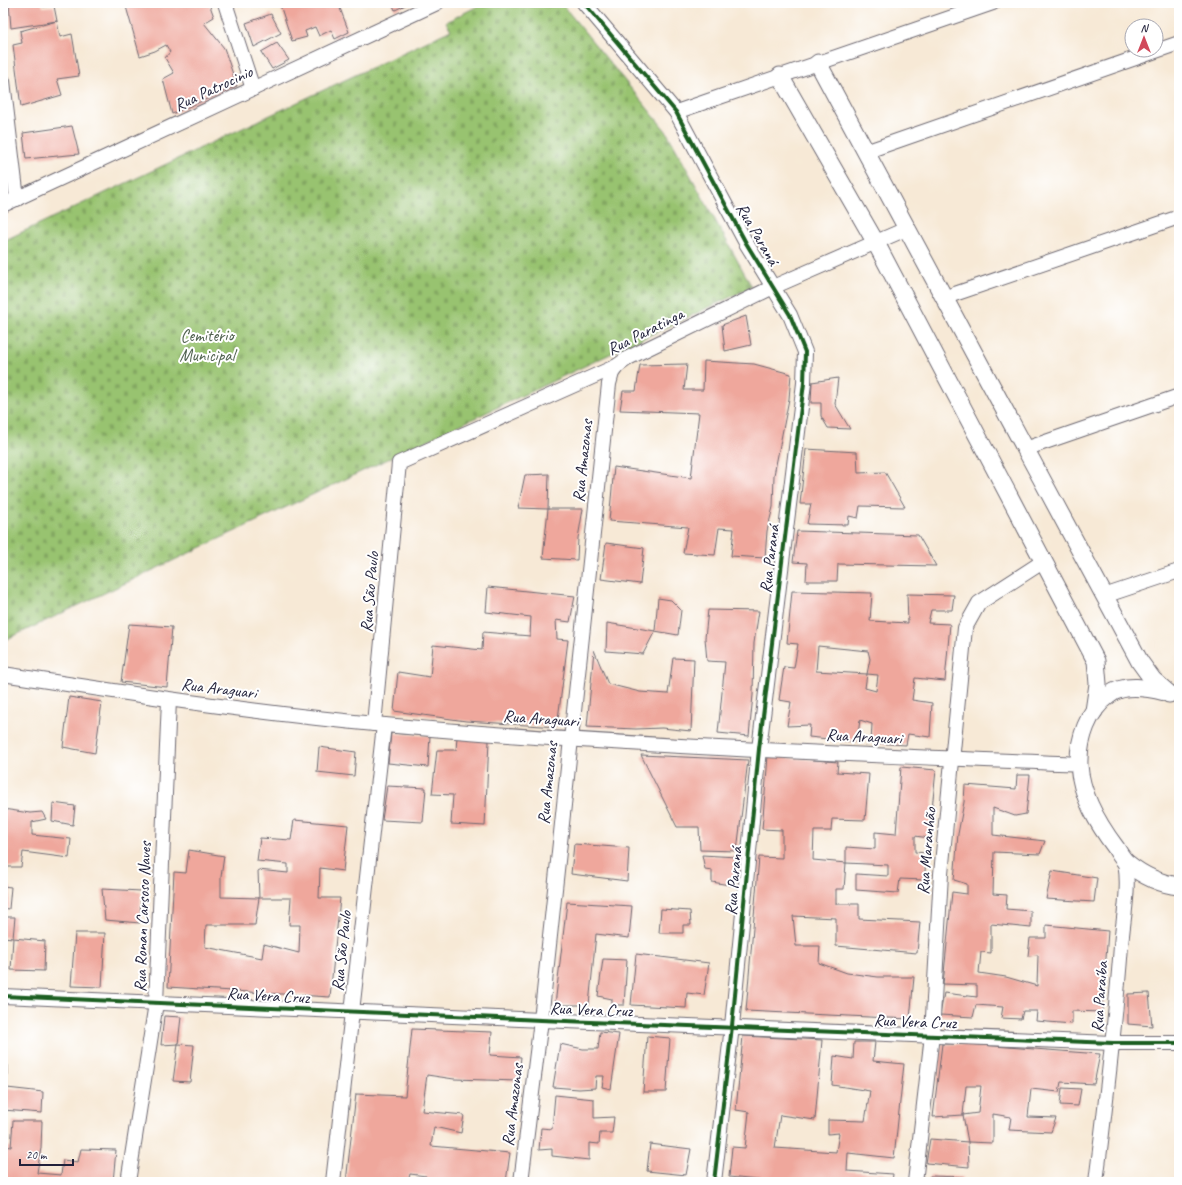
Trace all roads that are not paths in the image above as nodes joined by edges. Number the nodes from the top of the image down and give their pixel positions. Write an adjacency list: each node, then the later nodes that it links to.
1 (225, 3): 9 (street)
2 (437, 3): 9 (street, Rua Patrocinio)
3 (584, 3): 10 (street, Rua Paraná)
4 (993, 3): 6 (street)
5 (1179, 43): 11 (street)
6 (818, 63): 7 (street); 11 (street)
7 (780, 76): 10 (street); 16 (street)
8 (3, 81): 12 (street)
9 (253, 89): 12 (street, Rua Patrocinio)
10 (676, 112): 17 (street, Rua Paraná)
11 (866, 152): 15 (street)
12 (17, 199): 13 (street, Rua Patrocinio)
13 (3, 205)
14 (1179, 217): 18 (street)
15 (906, 230): 16 (street, Rua Paratinga); 18 (street)
16 (876, 243): 17 (street, Rua Paratinga); 23 (street)
17 (773, 287): 19 (street, Rua Paratinga); 32 (street, Rua Paraná)
18 (943, 298): 21 (street)
19 (617, 366): 22 (street, Rua Paratinga); 31 (street, Rua Amazonas)
20 (1179, 396): 21 (street)
21 (1025, 449): 25 (street)
22 (399, 463): 30 (street, Rua São Paulo)
23 (1044, 561): 29 (street); 33 (street, Rua Maranhão)
24 (1179, 571): 25 (street)
25 (1104, 596): 27 (street)
26 (3, 674): 28 (street, Rua Araguari)
27 (1174, 695): 29 (street)
28 (169, 700): 30 (street, Rua Araguari); 38 (street, Rua Ronan Carsoso Naves)
29 (1094, 711): 34 (street)
30 (379, 724): 31 (street, Rua Araguari); 39 (street, Rua São Paulo)
31 (570, 738): 32 (street, Rua Araguari); 40 (street, Rua Amazonas)
32 (758, 749): 33 (street, Rua Araguari); 41 (street, Rua Paraná)
33 (952, 758): 34 (street, Rua Araguari); 42 (street, Rua Maranhão)
34 (1079, 764): 35 (street)
35 (1125, 862): 36 (street); 43 (street, Rua Paraíba)
36 (1179, 886)
37 (3, 996): 38 (street, Rua Vera Cruz)
38 (156, 1003): 39 (street, Rua Vera Cruz); 45 (street, Rua Ronan Carsoso Naves)
39 (352, 1012): 40 (street, Rua Vera Cruz); 46 (street, Rua São Paulo)
40 (541, 1020): 41 (street, Rua Vera Cruz); 47 (street, Rua Amazonas)
41 (732, 1026): 42 (street, Rua Vera Cruz); 48 (street, Rua Paraná)
42 (932, 1035): 43 (street, Rua Vera Cruz); 49 (street, Rua Maranhão)
43 (1113, 1043): 44 (street, Rua Vera Cruz); 50 (street, Rua Paraíba)
44 (1179, 1043)
45 (128, 1182)
46 (333, 1182)
47 (520, 1182)
48 (714, 1182)
49 (915, 1182)
50 (1096, 1182)

